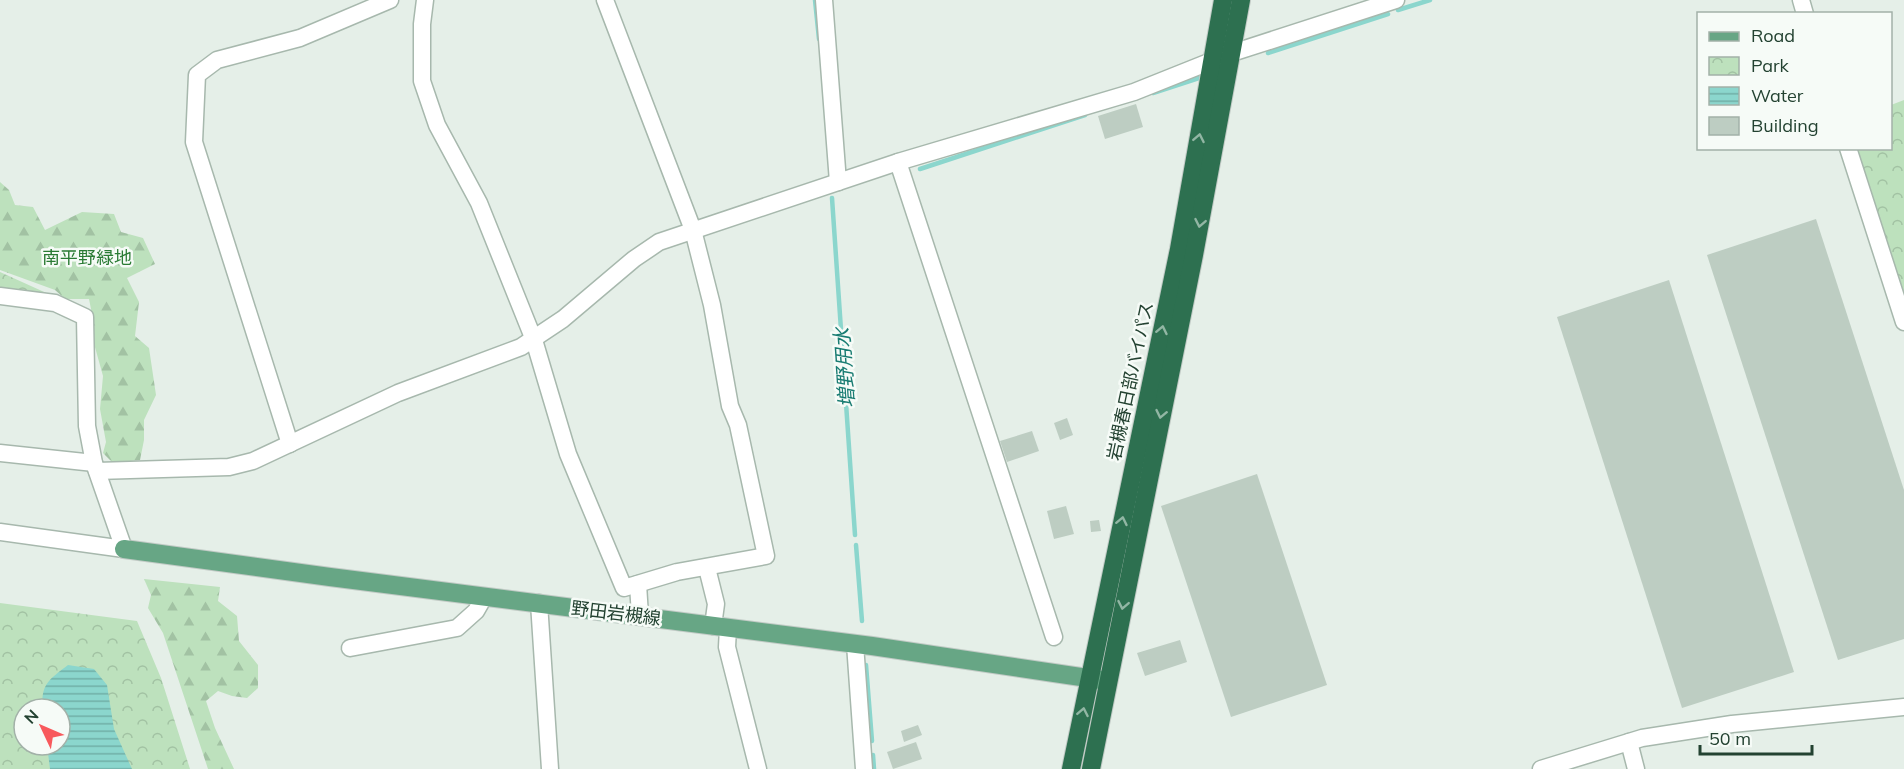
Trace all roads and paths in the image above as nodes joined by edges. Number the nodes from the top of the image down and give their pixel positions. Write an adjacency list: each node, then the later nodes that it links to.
1 (390, 0): 17 (street)
2 (425, 0): 16 (street)
3 (605, 0): 13 (street)
4 (825, 0): 12 (street)
5 (1223, 0): 9 (highway, 岩槻春日部バイパス)
6 (1240, 0): 8 (highway, 岩槻春日部バイパス)
7 (1396, 0): 8 (street)
8 (1232, 53): 32 (highway, 岩槻春日部バイパス, one-way to 32)
9 (1214, 60): 11 (street); 31 (highway, 岩槻春日部バイパス, one-way to 9)
10 (1849, 150): 15 (street)
11 (898, 162): 12 (street); 28 (street)
12 (838, 182): 13 (street)
13 (693, 230): 16 (street); 22 (street)
14 (0, 296): 19 (street)
15 (1904, 321)
16 (534, 340): 17 (street); 23 (street)
17 (290, 444): 19 (street)
18 (0, 453): 19 (street)
19 (95, 467): 21 (street)
20 (0, 532): 21 (street)
21 (124, 549): 24 (main road, 野田岩槻線)
22 (707, 568): 23 (street); 27 (street)
23 (638, 584): 26 (street)
24 (484, 597): 25 (main road, 野田岩槻線); 30 (street)
25 (538, 603): 26 (main road, 野田岩槻線); 35 (street)
26 (640, 616): 27 (main road, 野田岩槻線)
27 (721, 627): 29 (main road, 野田岩槻線); 36 (street)
28 (1054, 638)
29 (855, 644): 31 (main road, 野田岩槻線); 37 (street)
30 (350, 648)
31 (1089, 677): 32 (main road, 野田岩槻線); 38 (highway, 岩槻春日部バイパス, one-way to 31)
32 (1108, 681): 39 (highway, 岩槻春日部バイパス)
33 (1904, 707): 34 (street)
34 (1629, 742): 40 (street); 41 (street)
35 (550, 769)
36 (758, 769)
37 (864, 769)
38 (1071, 769)
39 (1091, 769)
40 (1541, 769)
41 (1636, 769)

